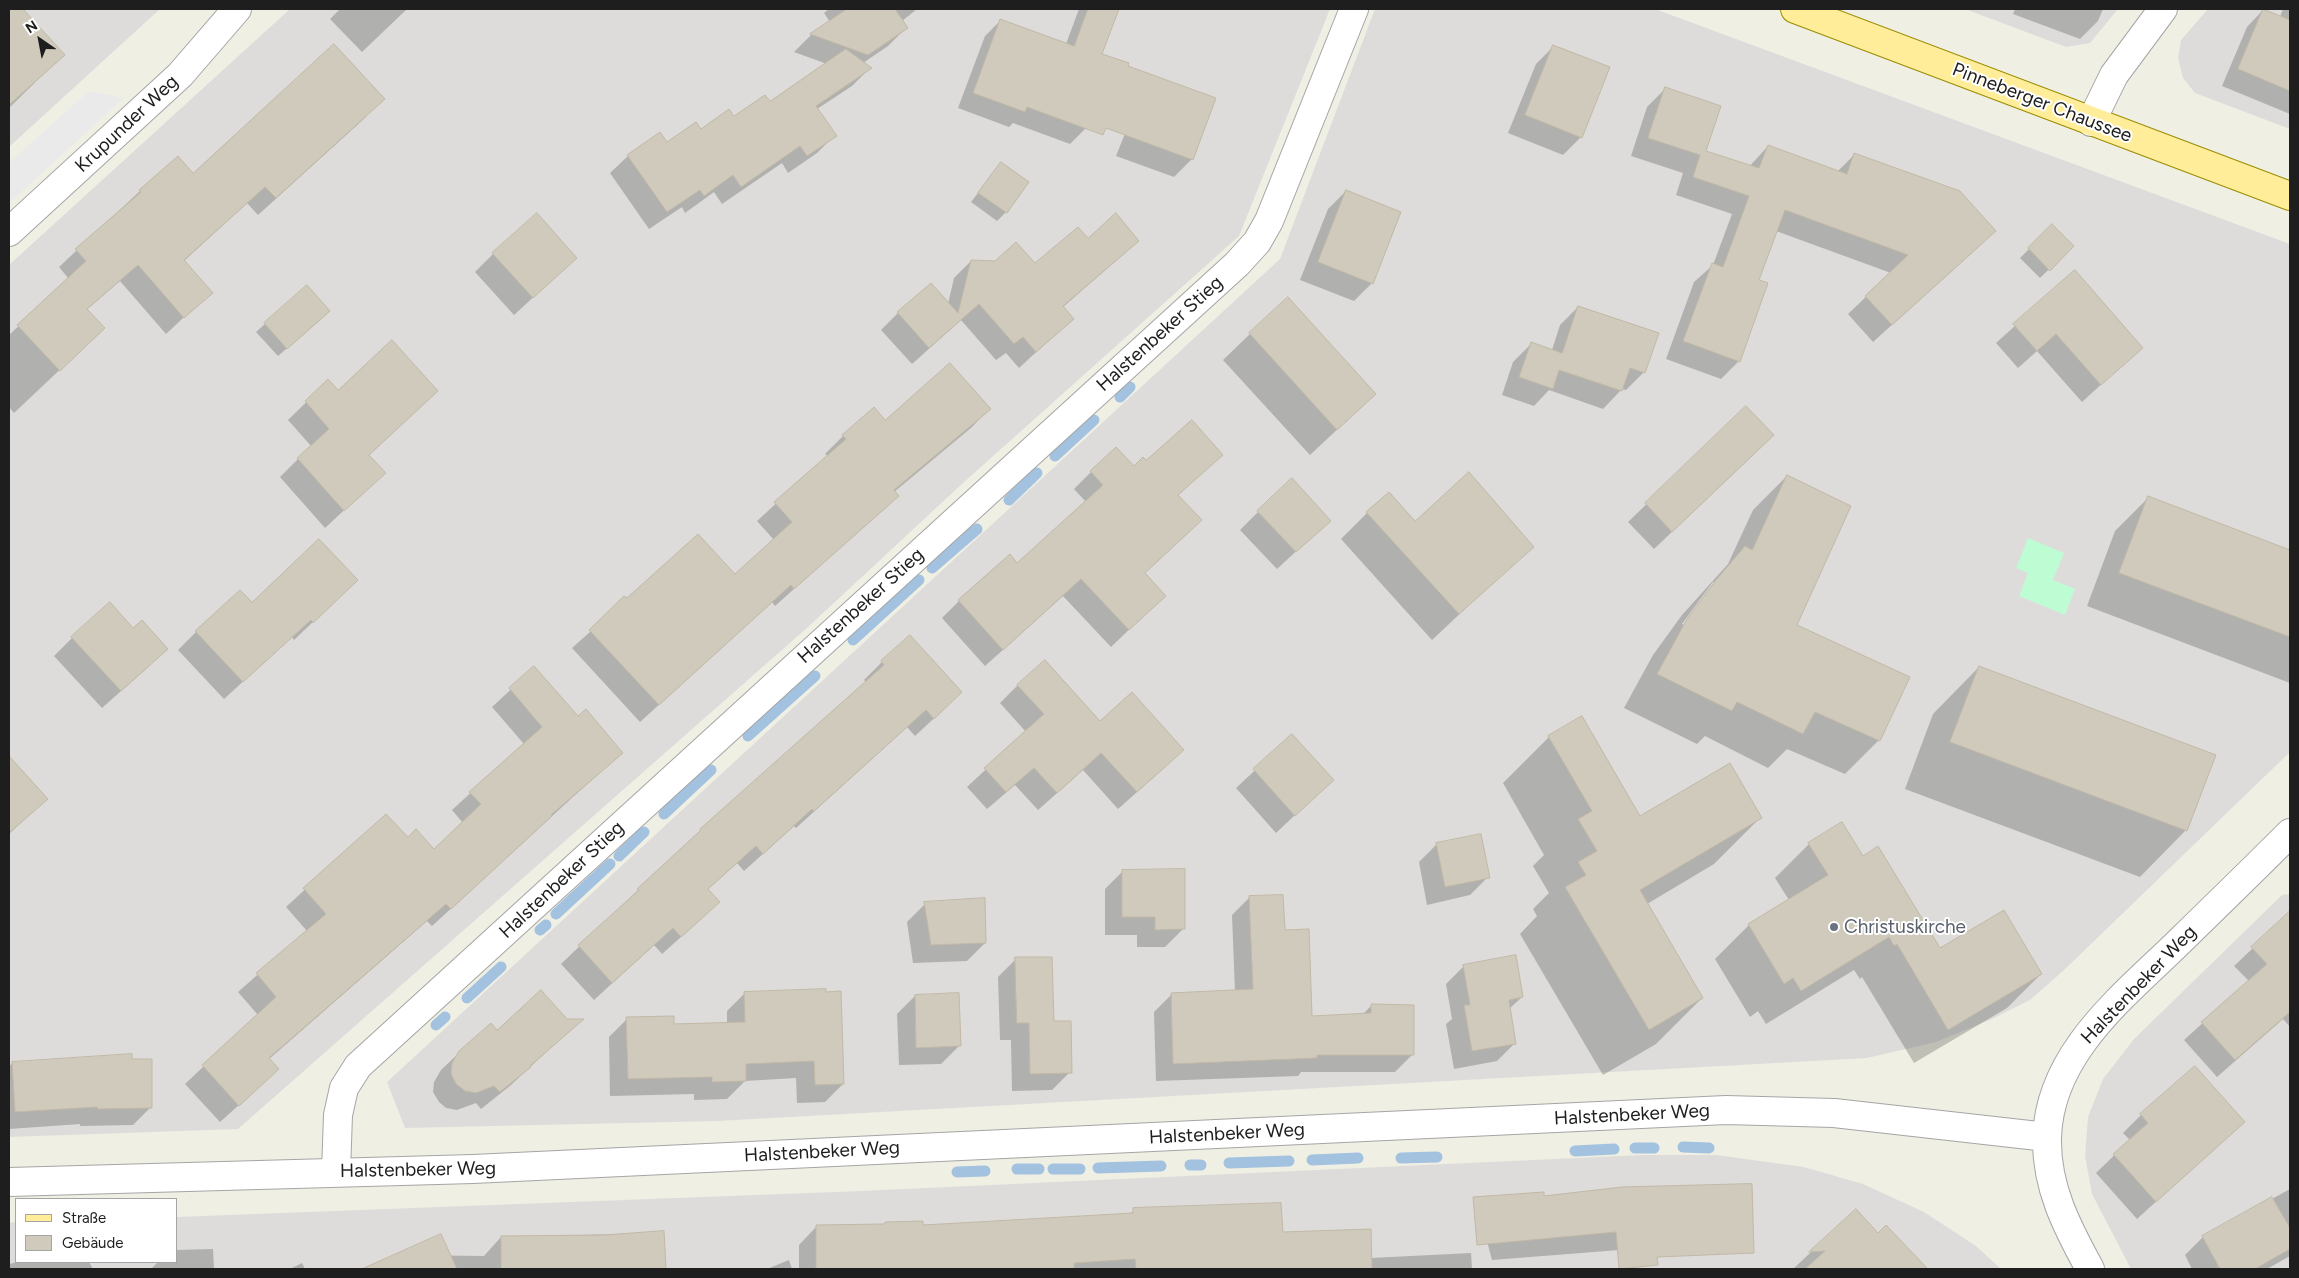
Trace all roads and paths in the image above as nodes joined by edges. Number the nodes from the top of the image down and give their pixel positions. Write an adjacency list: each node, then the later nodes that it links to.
1 (237, 9): 7 (street, Krupunder Weg)
2 (1354, 9): 10 (street, Halstenbeker Stieg)
3 (1795, 9): 5 (main road, Pinneberger Chaussee)
4 (2163, 9): 5 (street)
5 (2091, 122): 6 (main road, Pinneberger Chaussee)
6 (2290, 196)
7 (9, 232)
8 (2290, 833): 9 (street, Halstenbeker Weg)
9 (2047, 1137): 10 (street, Halstenbeker Weg); 12 (street)
10 (336, 1172): 11 (street, Halstenbeker Weg)
11 (9, 1182)
12 (2090, 1269)

